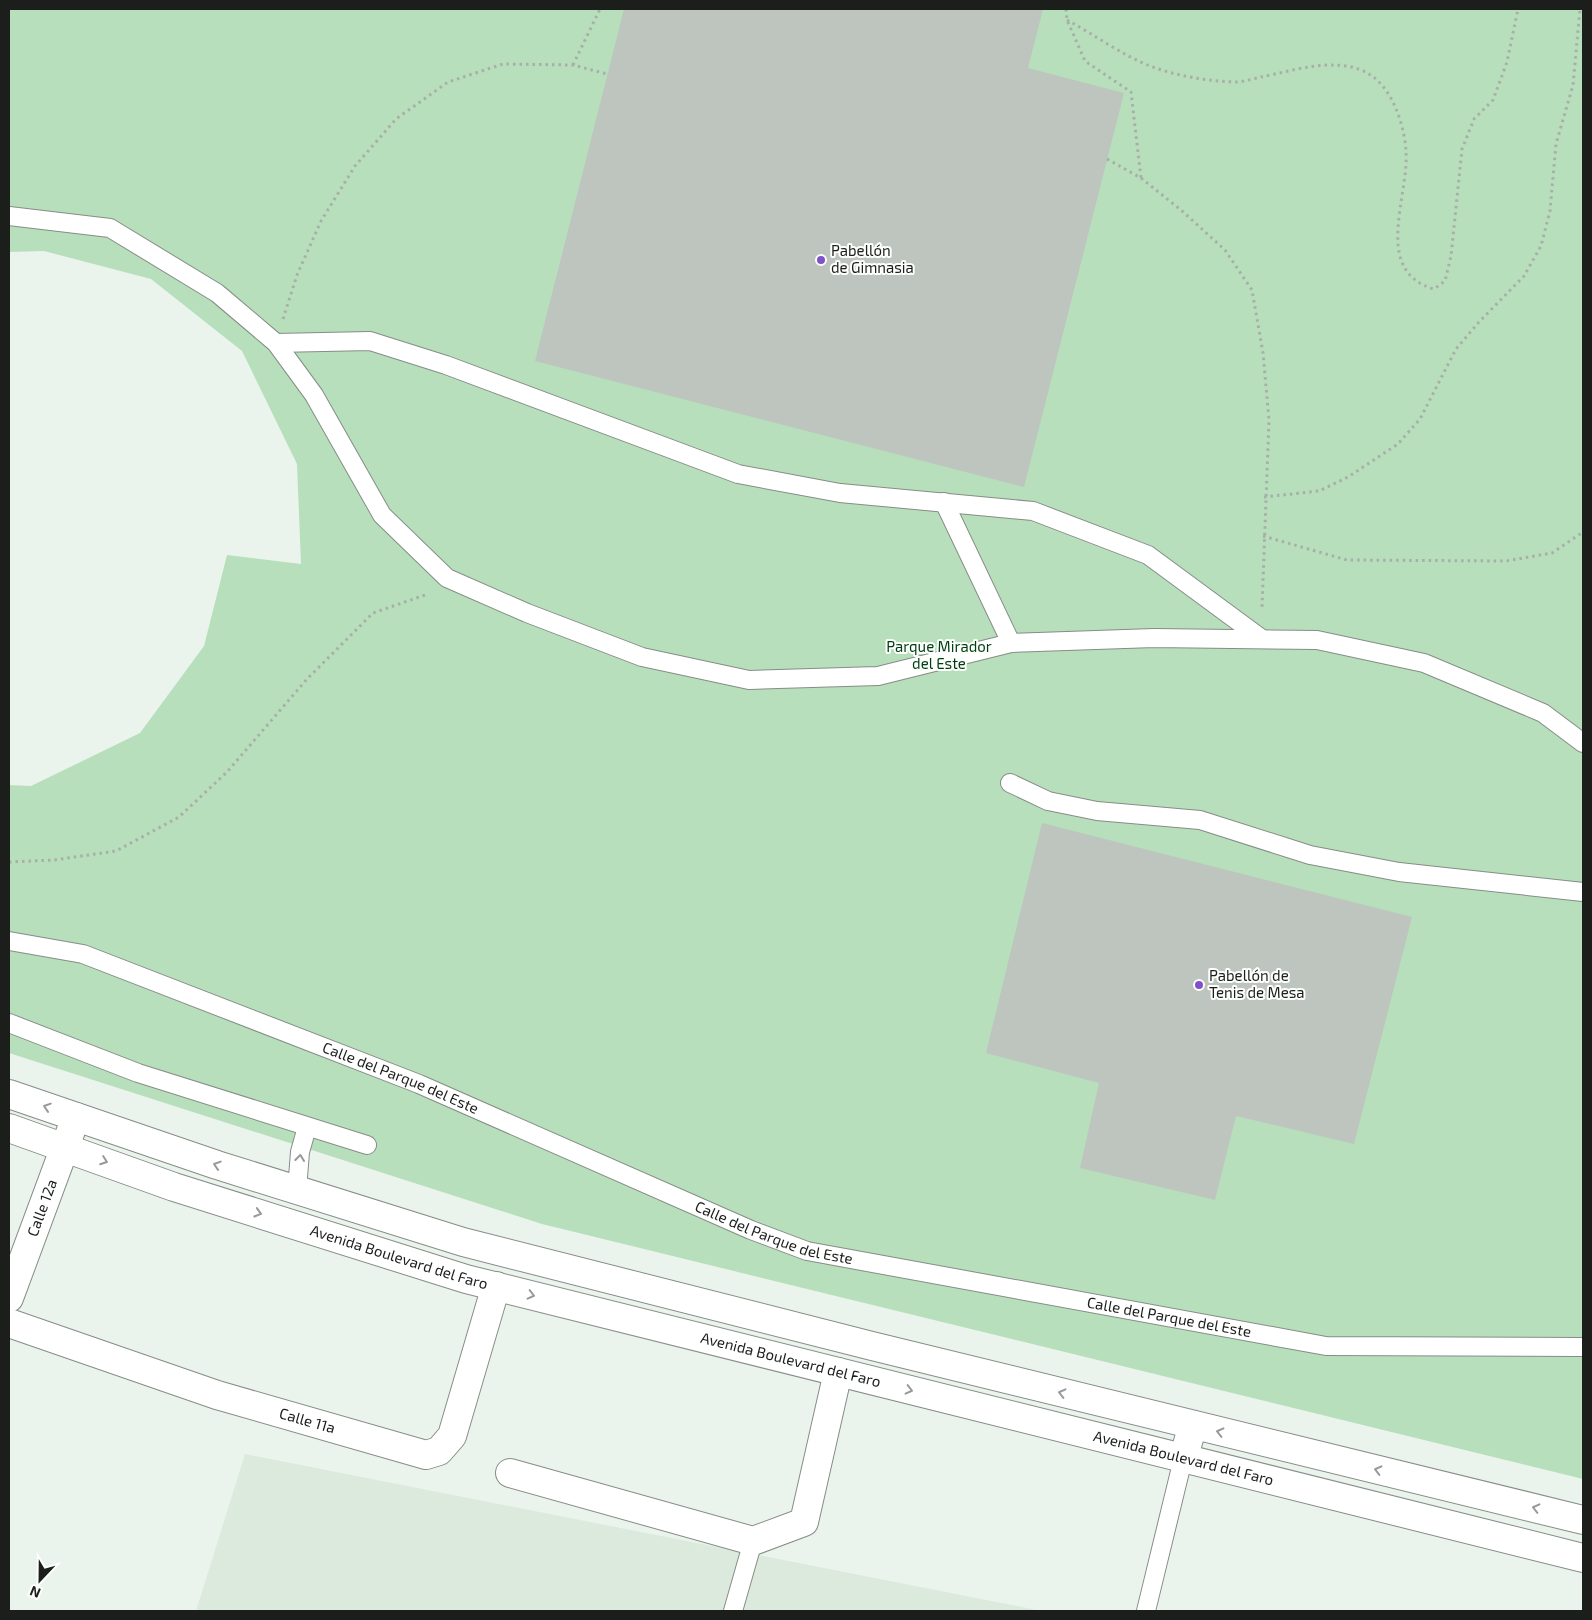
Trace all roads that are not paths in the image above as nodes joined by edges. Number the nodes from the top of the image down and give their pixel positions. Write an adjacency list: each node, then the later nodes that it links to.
1 (9, 216): 2 (lane)
2 (276, 343): 3 (lane); 5 (lane)
3 (944, 502): 4 (lane); 5 (lane)
4 (1262, 639): 5 (lane); 6 (lane)
5 (1012, 643)
6 (1583, 744)
7 (1010, 783): 8 (lane)
8 (1583, 892)
9 (9, 941): 21 (lane, Calle del Parque del Este)
10 (9, 1023): 13 (lane)
11 (9, 1094): 12 (street, one-way to 11)
12 (76, 1117): 16 (street, Calle 12a); 17 (street, one-way to 12)
13 (307, 1127): 15 (lane); 17 (lane, one-way to 13)
14 (9, 1128): 16 (street, Avenida Boulevard del Faro)
15 (367, 1145)
16 (66, 1147): 18 (street, Avenida Boulevard del Faro, one-way to 18); 19 (street, Calle 12a)
17 (297, 1190): 23 (street, one-way to 17)
18 (496, 1286): 20 (street, Calle 11a); 22 (street, Avenida Boulevard del Faro, one-way to 22)
19 (9, 1298)
20 (9, 1323)
21 (1583, 1347)
22 (838, 1372): 24 (street, Avenida Boulevard del Faro, one-way to 24); 27 (street)
23 (1193, 1425): 24 (street); 26 (street, one-way to 23)
24 (1183, 1459): 28 (street, Avenida Boulevard del Faro); 30 (lane)
25 (510, 1473): 27 (street)
26 (1583, 1520)
27 (753, 1541): 29 (lane)
28 (1583, 1558)
29 (733, 1611)
30 (1146, 1611)

